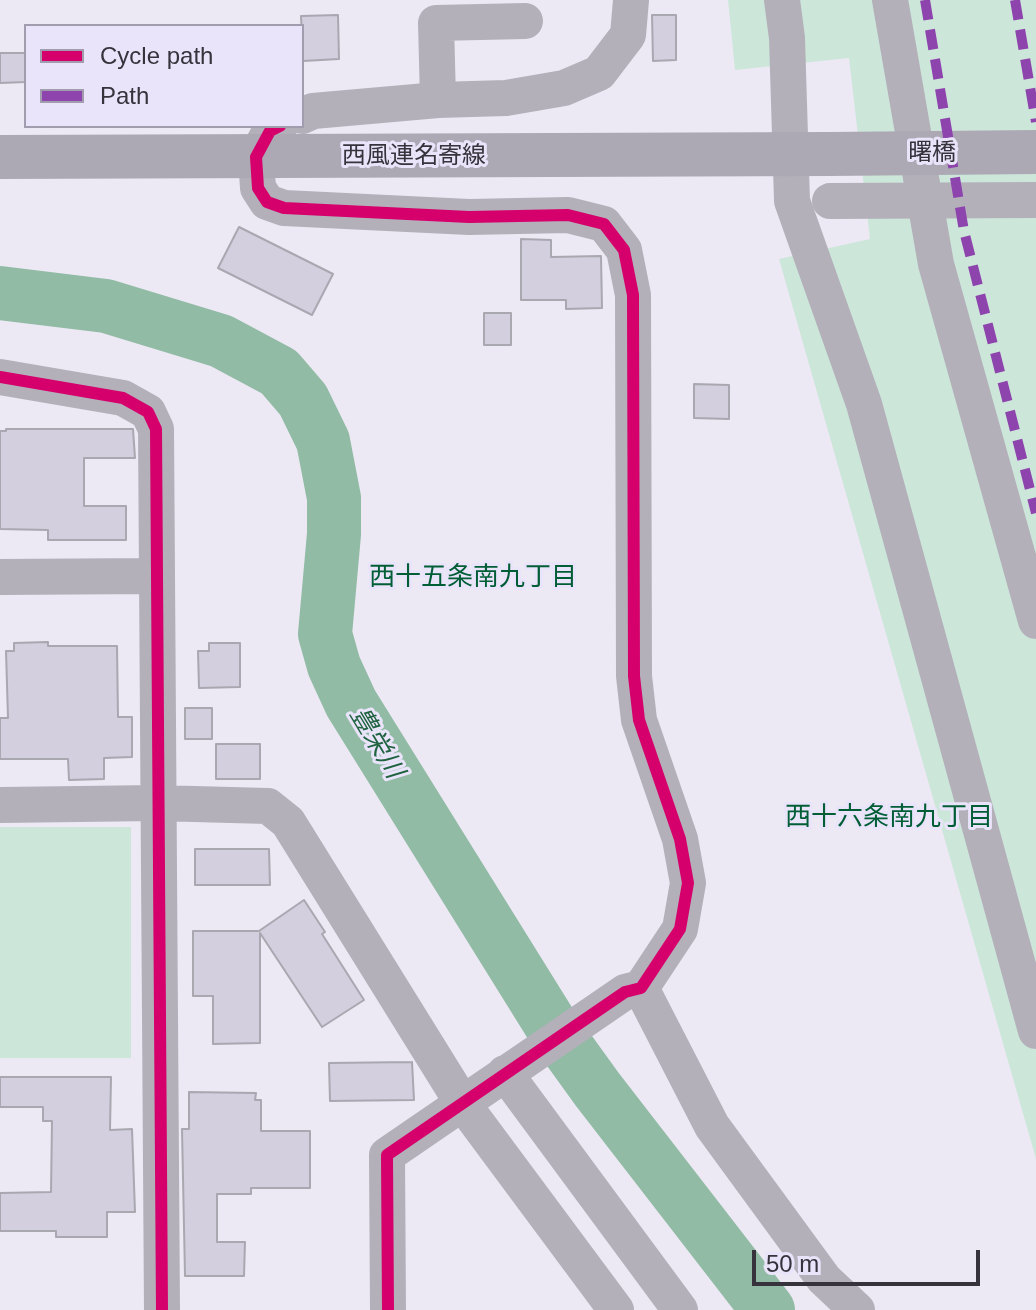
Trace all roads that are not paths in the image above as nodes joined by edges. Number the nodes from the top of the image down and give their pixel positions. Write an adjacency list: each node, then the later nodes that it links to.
1 (631, 0): 5 (street)
2 (782, 0): 9 (street)
3 (890, 0): 16 (street)
4 (525, 21): 5 (street)
5 (438, 100): 6 (street)
6 (304, 115)
7 (268, 141): 9 (main road, 西風連名寄線); 10 (main road, 西風連名寄線); 19 (street)
8 (1036, 152): 9 (main road, 曙橋, bridge)
9 (809, 154): 12 (street)
10 (0, 157)
11 (1036, 200): 12 (street, bridge)
12 (792, 201): 20 (street)
13 (0, 377): 14 (street)
14 (155, 576): 15 (street); 17 (street)
15 (0, 577)
16 (1036, 621)
17 (157, 803): 18 (street); 22 (street); 23 (street)
18 (0, 805)
19 (633, 990): 21 (street); 27 (street)
20 (1036, 1031)
21 (511, 1069): 22 (street); 26 (street)
22 (463, 1104): 24 (street); 25 (street)
23 (162, 1310)
24 (388, 1310)
25 (616, 1310)
26 (680, 1310)
27 (857, 1310)

